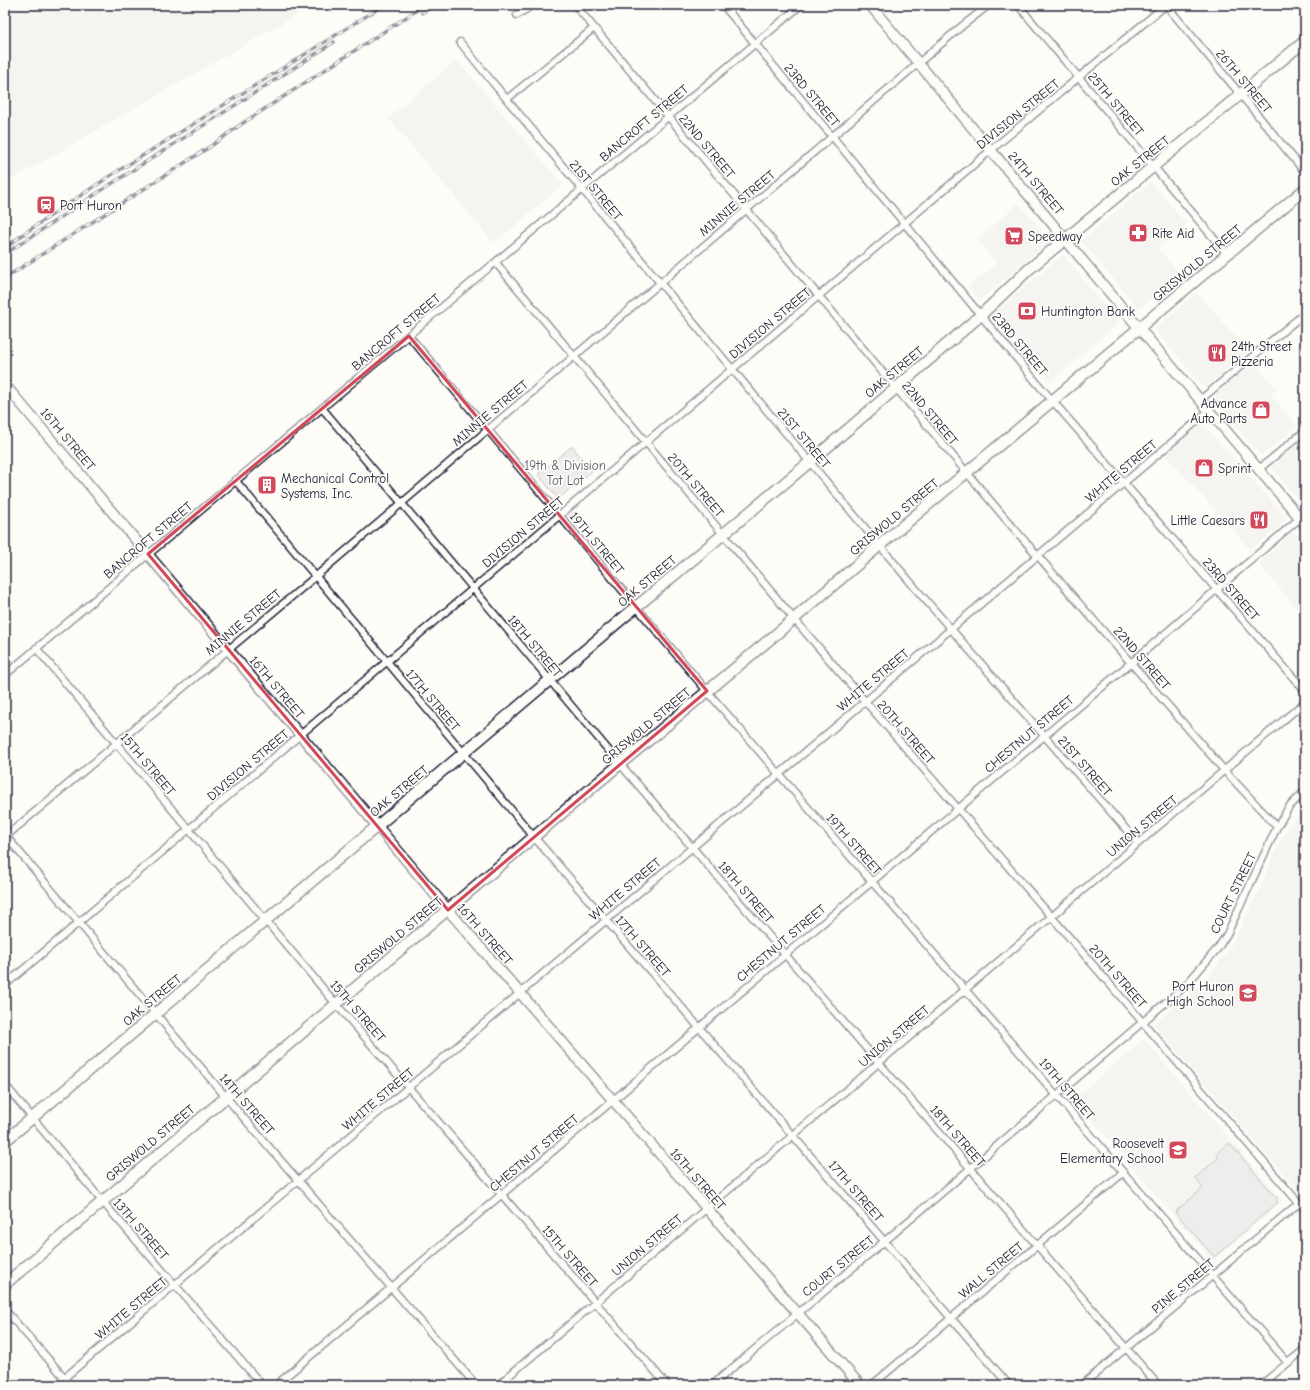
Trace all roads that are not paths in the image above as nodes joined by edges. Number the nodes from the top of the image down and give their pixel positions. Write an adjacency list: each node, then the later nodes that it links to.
1 (533, 5): 9 (street)
2 (575, 5): 10 (street, 22ND STREET)
3 (723, 5): 13 (street, 23RD STREET)
4 (801, 5): 13 (street, BANCROFT STREET)
5 (870, 5): 14 (street, 24TH STREET)
6 (989, 5): 14 (street, MINNIE STREET)
7 (1018, 5): 15 (street, 25TH STREET)
8 (1166, 5): 15 (street, DIVISION STREET); 16 (street, 26TH STREET)
9 (517, 15)
10 (594, 28): 17 (street); 18 (street, 22ND STREET)
11 (1305, 41): 16 (main road, OAK STREET)
12 (460, 42): 17 (street, 21ST STREET)
13 (755, 44): 18 (street, BANCROFT STREET); 19 (street, 23RD STREET)
14 (919, 63): 19 (street, MINNIE STREET); 20 (street, 24TH STREET)
15 (1079, 78): 20 (street, DIVISION STREET); 21 (street, 25TH STREET)
16 (1241, 94): 21 (main road, OAK STREET); 22 (street, 26TH STREET)
17 (507, 99): 23 (street, 21ST STREET)
18 (668, 117): 23 (street, BANCROFT STREET); 25 (street, 22ND STREET)
19 (833, 137): 25 (street, MINNIE STREET); 26 (street, 23RD STREET)
20 (991, 150): 26 (street, DIVISION STREET); 27 (street, 24TH STREET)
21 (1154, 167): 27 (main road, OAK STREET); 28 (street, 25TH STREET)
22 (1305, 172)
23 (582, 189): 29 (street, BANCROFT STREET); 30 (street, 21ST STREET)
24 (1305, 189): 28 (main road, GRISWOLD STREET)
25 (746, 210): 30 (street, MINNIE STREET); 31 (street, 22ND STREET)
26 (905, 223): 31 (street, DIVISION STREET); 33 (street, 23RD STREET)
27 (1066, 240): 33 (main road, OAK STREET); 34 (street, 24TH STREET)
28 (1227, 254): 34 (main road, GRISWOLD STREET)
29 (496, 262): 35 (street, BANCROFT STREET); 36 (street, 20TH STREET)
30 (660, 283): 36 (street, MINNIE STREET); 37 (street, 21ST STREET)
31 (819, 296): 37 (street, DIVISION STREET); 39 (street, 22ND STREET)
32 (1305, 313): 40 (street)
33 (981, 315): 39 (main road, OAK STREET); 41 (street, 23RD STREET)
34 (1139, 328): 40 (street, 24TH STREET); 41 (main road, GRISWOLD STREET)
35 (409, 336): 42 (street, BANCROFT STREET); 44 (street, 19TH STREET)
36 (574, 356): 44 (street, MINNIE STREET); 46 (street, 20TH STREET)
37 (733, 369): 46 (street, DIVISION STREET); 47 (street, 21ST STREET)
38 (5, 385): 57 (street, 16TH STREET)
39 (896, 388): 47 (main road, OAK STREET); 49 (street, 22ND STREET)
40 (1200, 400): 43 (street, 24TH STREET)
41 (1053, 401): 49 (main road, GRISWOLD STREET); 51 (street, 23RD STREET)
42 (322, 408): 50 (street, BANCROFT STREET); 52 (street, 18TH STREET)
43 (1209, 411): 48 (street, 24TH STREET); 51 (street, WHITE STREET)
44 (488, 430): 52 (street, MINNIE STREET); 53 (street, 19TH STREET)
45 (1305, 431): 48 (street)
46 (646, 443): 53 (street, DIVISION STREET); 55 (street, 20TH STREET)
47 (810, 462): 55 (main road, OAK STREET); 56 (street, 21ST STREET)
48 (1259, 469): 54 (street, 24TH STREET)
49 (967, 473): 56 (main road, GRISWOLD STREET); 58 (street, 22ND STREET)
50 (235, 480): 57 (street, BANCROFT STREET); 59 (street, 17TH STREET)
51 (1125, 482): 58 (street, WHITE STREET); 61 (street, 23RD STREET)
52 (401, 503): 59 (street, MINNIE STREET); 60 (street, 18TH STREET)
53 (559, 515): 60 (street, DIVISION STREET); 62 (street, 19TH STREET)
54 (1302, 521): 61 (street, CHESTNUT STREET)
55 (723, 534): 62 (main road, OAK STREET); 63 (street, 20TH STREET)
56 (880, 545): 63 (main road, GRISWOLD STREET); 64 (street, 21ST STREET)
57 (148, 554): 65 (street, BANCROFT STREET); 66 (street, 16TH STREET)
58 (1038, 556): 64 (street, WHITE STREET); 68 (street, 22ND STREET)
59 (315, 576): 66 (street, MINNIE STREET); 67 (street, 17TH STREET)
60 (474, 588): 67 (street, DIVISION STREET); 70 (street, 18TH STREET)
61 (1217, 589): 68 (street, CHESTNUT STREET); 72 (street, 23RD STREET)
62 (636, 607): 70 (main road, OAK STREET); 71 (street, 19TH STREET)
63 (794, 619): 71 (main road, GRISWOLD STREET); 73 (street, 20TH STREET)
64 (951, 629): 73 (street, WHITE STREET); 76 (street, 21ST STREET)
65 (36, 648): 69 (street, BANCROFT STREET); 77 (street, 15TH STREET)
66 (228, 649): 75 (street, 16TH STREET); 77 (street, MINNIE STREET)
67 (387, 662): 75 (street, DIVISION STREET); 78 (street, 17TH STREET)
68 (1131, 663): 76 (street, CHESTNUT STREET); 80 (street, 22ND STREET)
69 (5, 675)
70 (550, 681): 78 (main road, OAK STREET); 79 (street, 18TH STREET)
71 (707, 691): 79 (main road, GRISWOLD STREET); 81 (street, 19TH STREET)
72 (1305, 691)
73 (865, 702): 81 (street, WHITE STREET); 83 (street, 20TH STREET)
74 (1305, 702): 80 (street, UNION STREET)
75 (300, 735): 84 (street, 16TH STREET); 86 (street, DIVISION STREET)
76 (1044, 735): 83 (street, CHESTNUT STREET); 89 (street, 21ST STREET)
77 (117, 744): 86 (street, 15TH STREET); 87 (street, MINNIE STREET)
78 (463, 753): 84 (main road, OAK STREET); 88 (street, 17TH STREET)
79 (620, 764): 88 (main road, GRISWOLD STREET); 90 (street, 18TH STREET)
80 (1224, 770): 85 (street, 22ND STREET); 89 (street, UNION STREET)
81 (779, 773): 90 (street, WHITE STREET); 91 (street, 19TH STREET)
82 (1305, 791): 85 (street, COURT STREET)
83 (958, 808): 91 (street, CHESTNUT STREET); 93 (street, 20TH STREET)
84 (377, 826): 92 (street, 16TH STREET); 95 (main road, OAK STREET)
85 (1277, 827): 103 (street, COURT STREET)
86 (189, 829): 95 (street, 15TH STREET); 96 (street, DIVISION STREET)
87 (5, 836): 96 (street, 14TH STREET)
88 (534, 837): 92 (main road, GRISWOLD STREET); 94 (street, 17TH STREET)
89 (1138, 843): 93 (street, UNION STREET)
90 (692, 847): 94 (street, WHITE STREET); 97 (street, 18TH STREET)
91 (871, 881): 97 (street, CHESTNUT STREET); 99 (street, 19TH STREET)
92 (448, 910): 100 (street, 16TH STREET); 101 (main road, GRISWOLD STREET)
93 (1052, 916): 99 (street, UNION STREET); 103 (street, 20TH STREET)
94 (606, 920): 100 (street, WHITE STREET); 104 (street, 17TH STREET)
95 (266, 921): 101 (street, 15TH STREET); 102 (main road, OAK STREET)
96 (79, 922): 98 (street, DIVISION STREET); 102 (street, 14TH STREET)
97 (785, 954): 104 (street, CHESTNUT STREET); 105 (street, 18TH STREET)
98 (5, 984)
99 (966, 989): 105 (street, UNION STREET); 108 (street, 19TH STREET)
100 (519, 993): 107 (street, WHITE STREET); 110 (street, 16TH STREET)
101 (336, 1004): 107 (street, 15TH STREET); 109 (main road, GRISWOLD STREET)
102 (155, 1013): 109 (street, 14TH STREET); 111 (main road, OAK STREET)
103 (1143, 1022): 108 (street, COURT STREET); 119 (street, 20TH STREET)
104 (699, 1027): 110 (street, CHESTNUT STREET); 112 (street, 17TH STREET)
105 (880, 1063): 112 (street, UNION STREET); 114 (street, 18TH STREET)
106 (5, 1085): 111 (street, 13TH STREET)
107 (409, 1087): 116 (street, WHITE STREET); 117 (street, 15TH STREET)
108 (1057, 1095): 114 (street, COURT STREET); 115 (street, 19TH STREET)
109 (226, 1096): 116 (street, 14TH STREET); 118 (main road, GRISWOLD STREET)
110 (612, 1100): 117 (street, CHESTNUT STREET); 120 (street, 16TH STREET)
111 (32, 1118): 113 (main road, OAK STREET); 118 (street, 13TH STREET)
112 (793, 1135): 120 (street, UNION STREET); 122 (street, 17TH STREET)
113 (5, 1142)
114 (971, 1168): 122 (street, COURT STREET); 123 (street, 18TH STREET)
115 (1124, 1172): 123 (street, WALL STREET); 124 (street, 19TH STREET)
116 (298, 1181): 126 (street, WHITE STREET); 127 (street, 14TH STREET)
117 (502, 1194): 127 (street, CHESTNUT STREET); 128 (street, 15TH STREET)
118 (102, 1201): 125 (main road, GRISWOLD STREET); 126 (street, 13TH STREET)
119 (1299, 1203): 121 (street, 20TH STREET); 124 (street, PINE STREET)
120 (706, 1208): 128 (street, UNION STREET); 130 (street, 16TH STREET)
121 (1305, 1210)
122 (885, 1241): 130 (street, COURT STREET); 131 (street, 17TH STREET)
123 (1038, 1245): 131 (street, WALL STREET); 132 (street, 18TH STREET)
124 (1213, 1275): 132 (street, PINE STREET); 134 (street, 19TH STREET)
125 (5, 1284)
126 (175, 1285): 135 (street, WHITE STREET); 138 (street, 13TH STREET)
127 (392, 1288): 139 (street, CHESTNUT STREET); 140 (street, 14TH STREET)
128 (596, 1302): 141 (street, UNION STREET); 142 (street, 15TH STREET)
129 (5, 1310): 135 (street)
130 (797, 1313): 143 (street, COURT STREET); 144 (street, 16TH STREET)
131 (952, 1318): 145 (street, WALL STREET); 146 (street, 17TH STREET)
132 (1126, 1348): 147 (street, PINE STREET); 148 (street, 18TH STREET)
133 (1305, 1349): 134 (street)
134 (1288, 1363): 149 (street)
135 (65, 1378): 136 (street, WHITE STREET); 137 (street)
136 (56, 1385)
137 (71, 1385)
138 (262, 1385)
139 (276, 1385)
140 (476, 1385)
141 (498, 1385)
142 (667, 1385)
143 (712, 1385)
144 (860, 1385)
145 (872, 1385)
146 (1010, 1385)
147 (1082, 1385)
148 (1158, 1385)
149 (1262, 1385)

